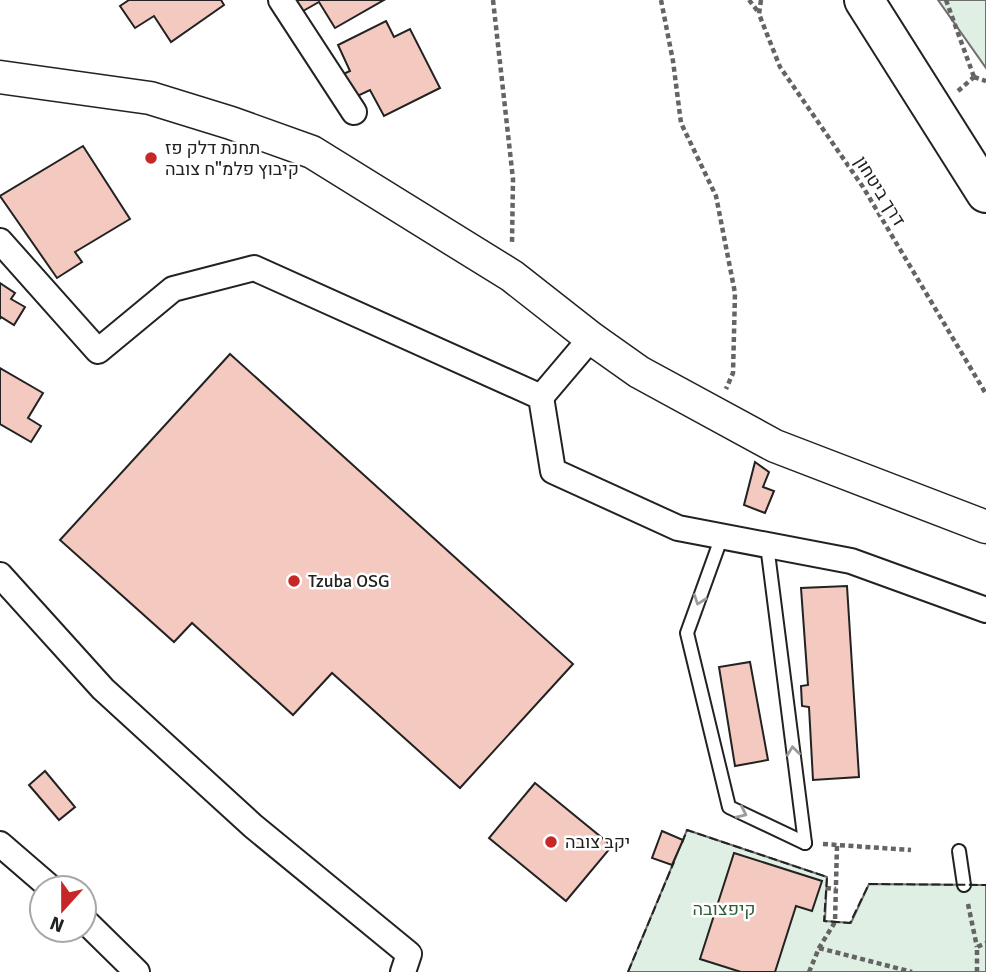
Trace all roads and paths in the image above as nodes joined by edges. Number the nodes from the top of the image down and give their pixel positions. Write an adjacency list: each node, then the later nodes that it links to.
1 (281, 0): 11 (street)
2 (493, 0): 14 (path)
3 (661, 0): 18 (path)
4 (749, 0): 8 (path)
5 (761, 0): 8 (path, דרך ביטחון)
6 (864, 0): 12 (main road)
7 (946, 0): 10 (path)
8 (759, 14): 16 (path, דרך ביטחון)
9 (0, 77): 14 (street)
10 (986, 80)
11 (354, 112)
12 (986, 193)
13 (0, 241): 17 (street)
14 (512, 275): 15 (street)
15 (591, 338): 17 (street); 18 (street)
16 (986, 394)
17 (541, 397): 20 (street)
18 (716, 412): 19 (street)
19 (986, 527)
20 (722, 536): 21 (street); 24 (lane, one-way to 24)
21 (767, 545): 23 (street); 24 (lane, one-way to 21)
22 (0, 575): 38 (street)
23 (986, 610)
24 (805, 843): 26 (path)
25 (0, 844): 29 (street)
26 (837, 845): 27 (path); 32 (path)
27 (911, 850)
28 (959, 851): 30 (lane)
29 (35, 874)
30 (964, 885): 35 (path)
31 (826, 888): 32 (path)
32 (836, 889): 36 (path)
33 (98, 934): 37 (street)
34 (986, 943): 35 (path)
35 (977, 947): 41 (path)
36 (819, 948): 39 (path); 40 (path)
37 (137, 972)
38 (403, 972)
39 (809, 972)
40 (912, 972)
41 (976, 972)

